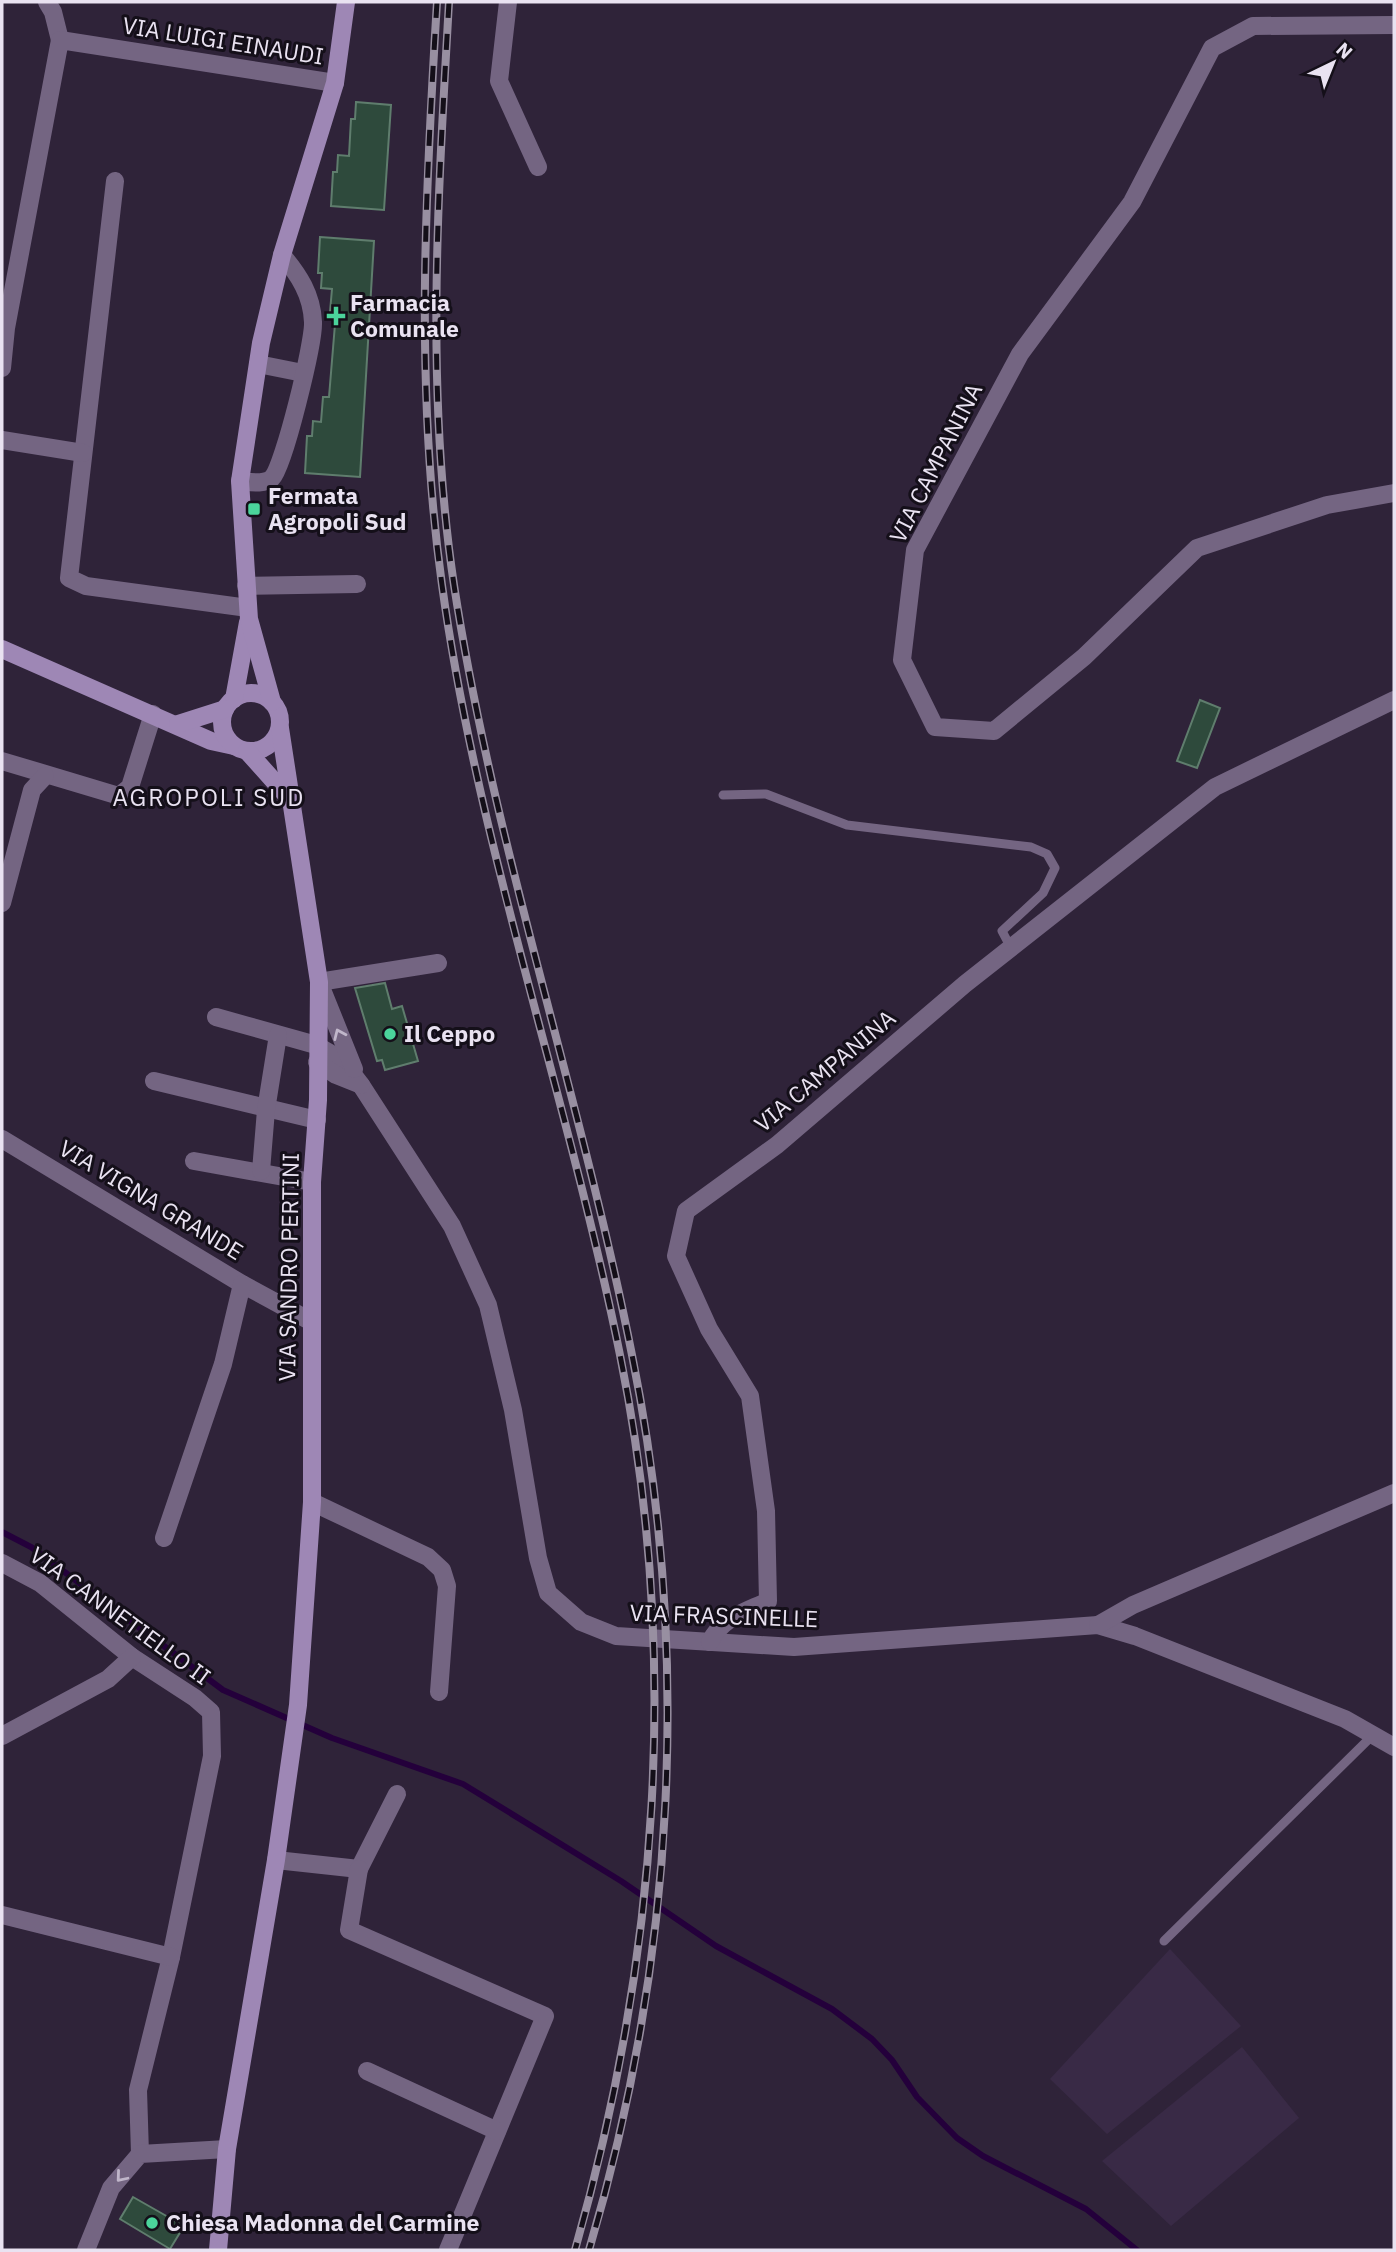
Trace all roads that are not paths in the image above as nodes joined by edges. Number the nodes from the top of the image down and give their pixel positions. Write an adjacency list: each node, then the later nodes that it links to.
1 (47, 2): 5 (street)
2 (346, 2): 6 (street)
3 (508, 2): 7 (street)
4 (1394, 25): 16 (street, VIA CAMPANINA)
5 (60, 40): 6 (street, VIA LUIGI EINAUDI); 11 (street)
6 (335, 83): 9 (street)
7 (538, 167)
8 (115, 181): 14 (street)
9 (282, 255): 10 (street); 12 (street)
10 (258, 364): 12 (street); 15 (street)
11 (2, 368)
12 (303, 373): 15 (street)
13 (2, 440): 14 (street)
14 (83, 453): 19 (street)
15 (240, 481): 18 (street)
16 (1394, 493)
17 (357, 584): 18 (street)
18 (246, 586): 19 (street)
19 (248, 614): 22 (street); 23 (street)
20 (2, 649): 24 (street)
21 (1394, 700): 33 (street, VIA CAMPANINA)
22 (272, 702): 23 (street); 26 (street)
23 (229, 704): 25 (street); 27 (street)
24 (153, 714): 25 (street); 29 (street)
25 (178, 724): 27 (street)
26 (280, 728): 27 (street); 31 (street, VIA SANDRO PERTINI)
27 (240, 749): 31 (street)
28 (2, 761): 29 (street)
29 (46, 776): 32 (street)
30 (723, 794): 33 (lane)
31 (289, 798): 35 (street, VIA SANDRO PERTINI)
32 (2, 903)
33 (1011, 948): 55 (street, VIA CAMPANINA)
34 (438, 963): 35 (street)
35 (319, 982): 38 (street, VIA SANDRO PERTINI); 40 (street, VIA FRASCINELLE, one-way to 35)
36 (216, 1017): 37 (street)
37 (278, 1035): 38 (street); 42 (street)
38 (317, 1054): 40 (street); 41 (street, VIA SANDRO PERTINI)
39 (154, 1081): 42 (street)
40 (356, 1083): 41 (street); 55 (street, VIA FRASCINELLE)
41 (318, 1100): 43 (street, VIA SANDRO PERTINI)
42 (266, 1110): 43 (street); 46 (street)
43 (317, 1120): 47 (street, VIA SANDRO PERTINI)
44 (2, 1139): 48 (street, VIA VIGNA GRANDE)
45 (194, 1161): 46 (street)
46 (261, 1171): 47 (street)
47 (312, 1182): 49 (street, VIA SANDRO PERTINI)
48 (242, 1284): 49 (street, VIA VIGNA GRANDE); 52 (street)
49 (312, 1322): 51 (street, VIA SANDRO PERTINI)
50 (1394, 1493): 54 (street)
51 (312, 1502): 57 (street); 62 (street, VIA SANDRO PERTINI)
52 (164, 1538)
53 (2, 1563): 56 (street, VIA CANNETIELLO II)
54 (1098, 1625): 55 (street, VIA FRASCINELLE); 58 (street, VIA FRASCINELLE)
55 (710, 1642)
56 (132, 1657): 59 (street); 66 (street, VIA CANNETIELLO II)
57 (439, 1692)
58 (1374, 1734): 60 (street, VIA FRASCINELLE); 65 (lane)
59 (2, 1736)
60 (1394, 1748)
61 (397, 1794): 63 (street)
62 (276, 1860): 63 (street); 69 (street, VIA SANDRO PERTINI)
63 (359, 1869): 68 (street)
64 (2, 1915): 66 (street)
65 (1164, 1941)
66 (171, 1957): 70 (street, VIA CANNETIELLO II)
67 (368, 2071): 68 (street)
68 (497, 2130): 73 (street)
69 (227, 2148): 70 (street); 72 (street, VIA SANDRO PERTINI)
70 (140, 2154): 71 (street, one-way to 71)
71 (86, 2250)
72 (218, 2250)
73 (448, 2250)

